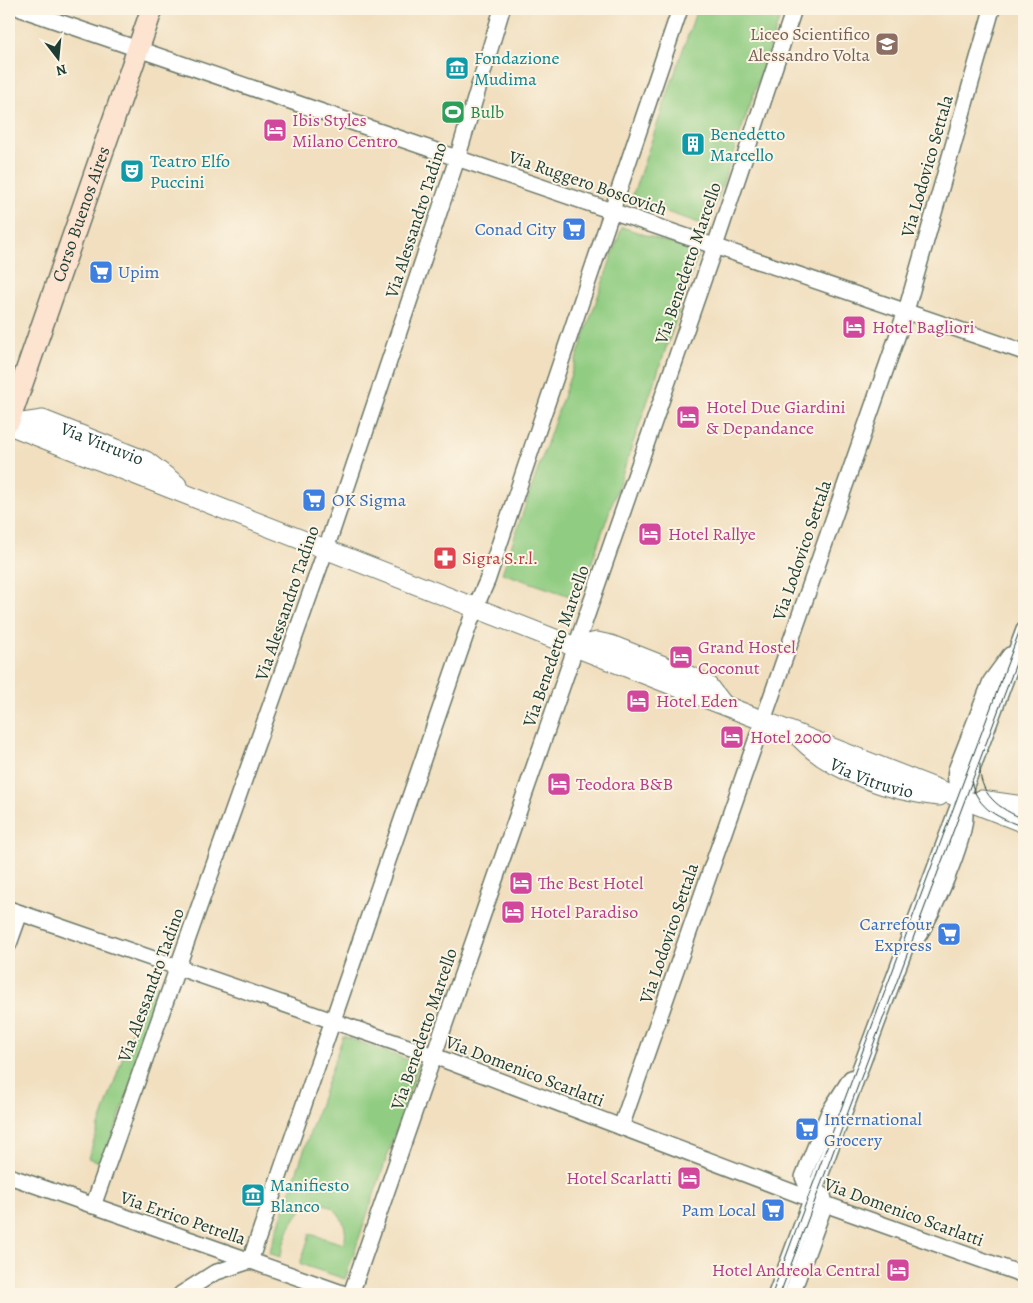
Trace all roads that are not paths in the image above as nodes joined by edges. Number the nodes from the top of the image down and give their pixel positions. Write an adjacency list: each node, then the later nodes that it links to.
1 (21, 9): 7 (street, Via Ruggero Boscovich)
2 (152, 9): 7 (main road, Corso Buenos Aires)
3 (502, 9): 8 (street, Via Alessandro Tadino)
4 (680, 9): 9 (street)
5 (794, 9): 10 (street, Via Benedetto Marcello)
6 (992, 9): 11 (street, Via Lodovico Settala)
7 (139, 50): 8 (street, Via Ruggero Boscovich); 13 (main road, Corso Buenos Aires)
8 (457, 159): 9 (street, Via Ruggero Boscovich); 15 (street, Via Alessandro Tadino)
9 (610, 211): 10 (street, Via Ruggero Boscovich); 16 (street)
10 (715, 246): 11 (street, Via Ruggero Boscovich); 18 (street, Via Benedetto Marcello)
11 (906, 311): 12 (street, Via Ruggero Boscovich); 19 (street, Via Lodovico Settala)
12 (1024, 352)
13 (9, 421)
14 (9, 425): 15 (street, Via Vitruvio)
15 (326, 550): 16 (street, Via Vitruvio); 25 (street, Via Alessandro Tadino)
16 (475, 608): 18 (street, Via Vitruvio); 26 (street)
17 (1022, 636): 20 (street)
18 (575, 647): 19 (street, Via Vitruvio); 27 (street, Via Benedetto Marcello)
19 (763, 720): 20 (street, Via Vitruvio); 29 (street, Via Lodovico Settala)
20 (962, 799): 21 (street, Via Vitruvio); 22 (street, Via Vitruvio); 28 (street)
21 (1024, 806)
22 (1024, 823)
23 (14, 911): 24 (street); 25 (street, Via Domenico Scarlatti)
24 (9, 944)
25 (177, 968): 26 (street, Via Domenico Scarlatti); 32 (street, Via Alessandro Tadino)
26 (333, 1022): 27 (street, Via Domenico Scarlatti); 33 (street)
27 (434, 1056): 29 (street, Via Domenico Scarlatti); 37 (street, Via Benedetto Marcello)
28 (861, 1064): 31 (street); 31 (street)
29 (621, 1127): 31 (street, Via Domenico Scarlatti)
30 (9, 1176): 32 (street, Via Errico Petrella)
31 (819, 1201): 34 (street, Via Domenico Scarlatti); 38 (street); 39 (street)
32 (92, 1206): 33 (street, Via Errico Petrella)
33 (250, 1261): 35 (street); 36 (street, Via Errico Petrella)
34 (1024, 1275)
35 (181, 1294)
36 (345, 1294)
37 (351, 1294)
38 (776, 1294)
39 (792, 1294)

